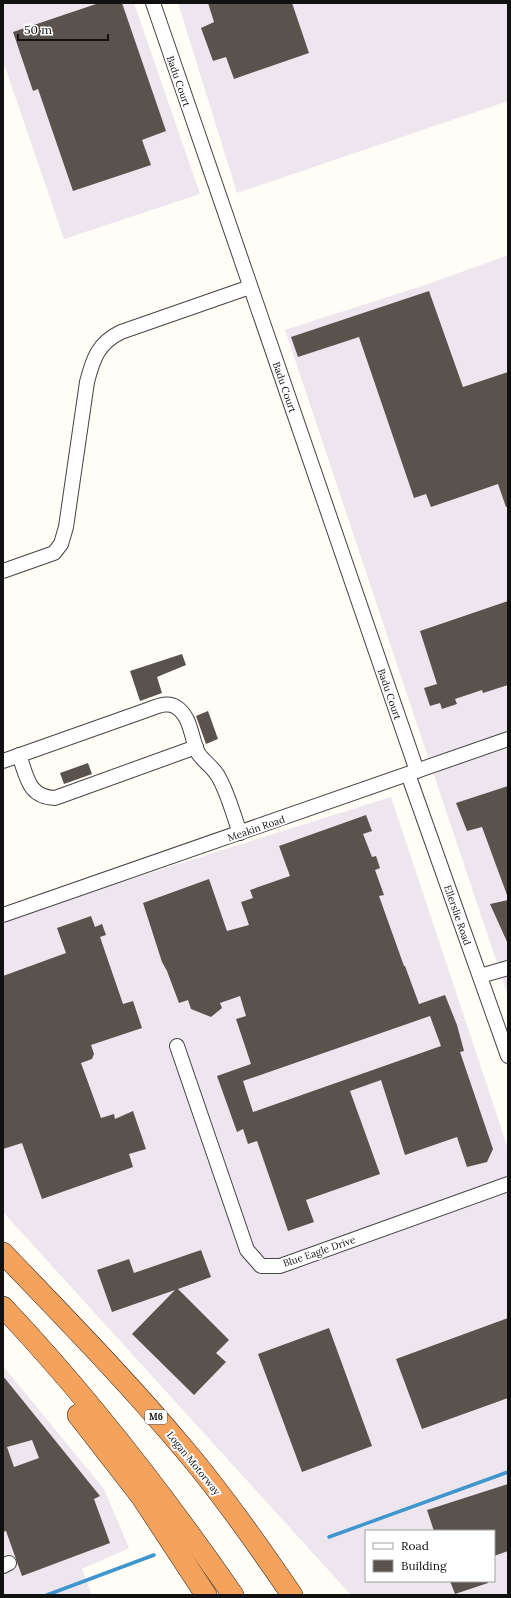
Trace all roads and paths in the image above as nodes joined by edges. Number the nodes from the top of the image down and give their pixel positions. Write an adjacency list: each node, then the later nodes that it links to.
1 (153, 3): 2 (street, Badu Court)
2 (250, 287): 3 (street); 8 (street, Badu Court)
3 (3, 571)
4 (508, 739): 8 (street, Meakin Road)
5 (196, 747): 6 (street); 6 (street); 9 (street)
6 (19, 755): 7 (street)
7 (3, 761)
8 (412, 773): 9 (street, Meakin Road); 12 (street, Ellerslie Road)
9 (240, 833): 10 (street, Meakin Road)
10 (3, 915)
11 (508, 968): 12 (street)
12 (480, 976): 14 (street, Ellerslie Road)
13 (177, 1046): 15 (street, Blue Eagle Drive)
14 (508, 1056)
15 (508, 1184)
16 (3, 1253): 21 (highway, Logan Motorway / M6)
17 (3, 1307): 20 (highway)
18 (3, 1324): 19 (highway)
19 (206, 1595)
20 (233, 1595)
21 (292, 1595)

